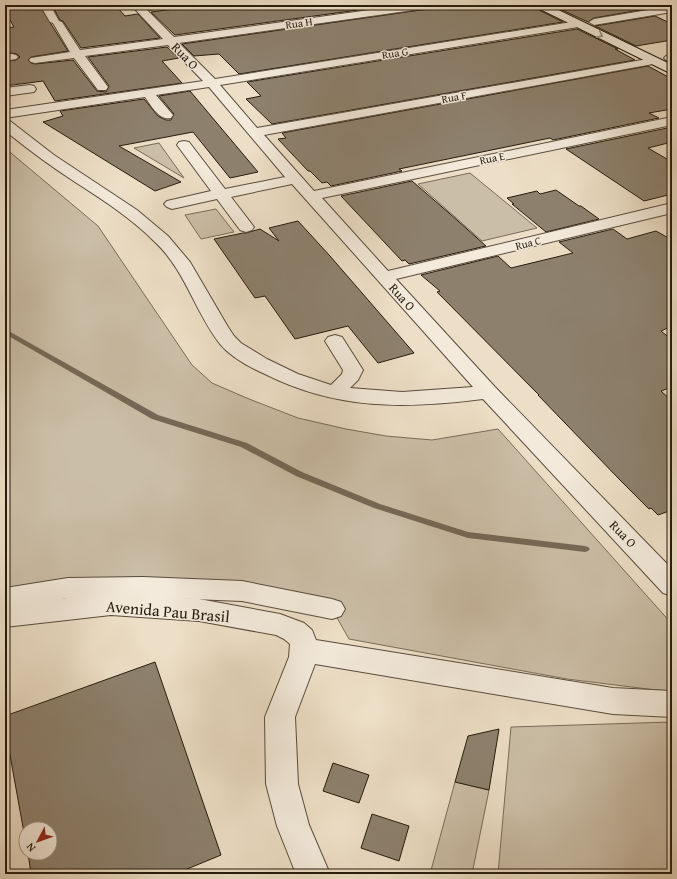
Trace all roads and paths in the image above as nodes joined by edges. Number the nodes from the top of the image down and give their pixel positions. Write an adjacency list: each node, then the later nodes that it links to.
1 (45, 5): 11 (street)
2 (167, 5): 6 (street)
3 (428, 5): 10 (street, Rua H)
4 (540, 5): 9 (street)
5 (560, 5): 8 (street)
6 (138, 7): 10 (street, Rua O)
7 (672, 9): 8 (street)
8 (594, 22): 12 (street)
9 (578, 24): 14 (street, one-way to 14); 16 (street, Rua G)
10 (170, 41): 11 (street, Rua H); 16 (street, Rua O)
11 (77, 54): 13 (street, Rua H); 17 (street)
12 (671, 58)
13 (35, 60)
14 (653, 61): 15 (street); 25 (street, Rua F)
15 (672, 70)
16 (212, 83): 20 (street, Rua G); 25 (street, Rua O)
17 (102, 87)
18 (30, 88): 19 (street)
19 (5, 92)
20 (148, 93): 21 (street, Rua G); 22 (street)
21 (5, 114)
22 (166, 116)
23 (672, 121): 29 (street, Rua E)
24 (5, 124): 36 (street)
25 (254, 133): 27 (street, Rua O)
26 (184, 145): 28 (street)
27 (295, 179): 28 (street); 29 (street, Rua O)
28 (221, 194): 30 (street); 32 (street)
29 (311, 196): 33 (street, Rua O)
30 (172, 204)
31 (672, 208): 33 (street, Rua C)
32 (246, 227)
33 (384, 277): 35 (street, Rua O)
34 (335, 341): 36 (street)
35 (488, 392): 36 (street); 37 (street, Rua O)
36 (334, 393)
37 (672, 586)
38 (5, 598): 39 (street)
39 (332, 609)
40 (5, 616): 41 (street, Avenida Pau Brasil)
41 (303, 644): 42 (street); 43 (street)
42 (672, 704)
43 (313, 874)

